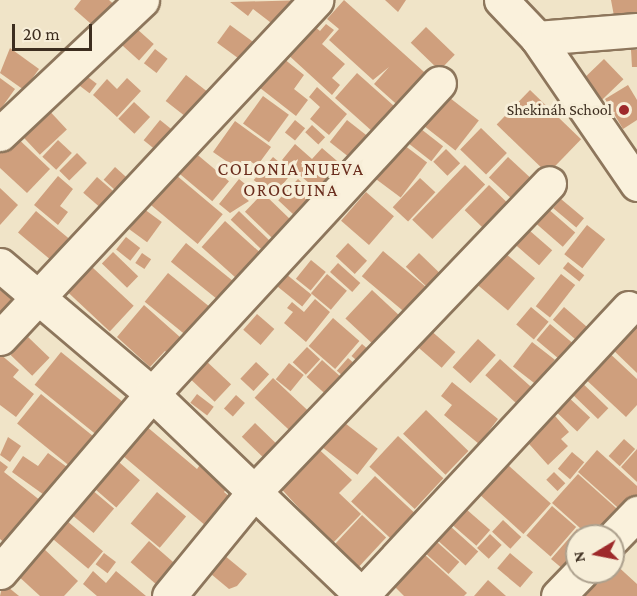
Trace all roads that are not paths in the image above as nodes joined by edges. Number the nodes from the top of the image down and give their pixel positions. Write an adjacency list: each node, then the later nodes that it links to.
1 (142, 0): 7 (street)
2 (316, 0): 11 (street)
3 (501, 0): 5 (street)
4 (637, 30): 5 (street)
5 (537, 38): 9 (street)
6 (439, 83): 14 (street)
7 (0, 134)
8 (549, 183): 15 (street)
9 (637, 184)
10 (0, 265): 11 (street)
11 (39, 298): 13 (street); 14 (street)
12 (629, 308): 21 (street)
13 (0, 339)
14 (152, 394): 15 (street); 18 (street)
15 (254, 492): 20 (street); 21 (street)
16 (637, 513): 17 (street)
17 (625, 526)
18 (0, 572)
19 (570, 584): 22 (street)
20 (169, 596)
21 (362, 596)
22 (558, 596)

